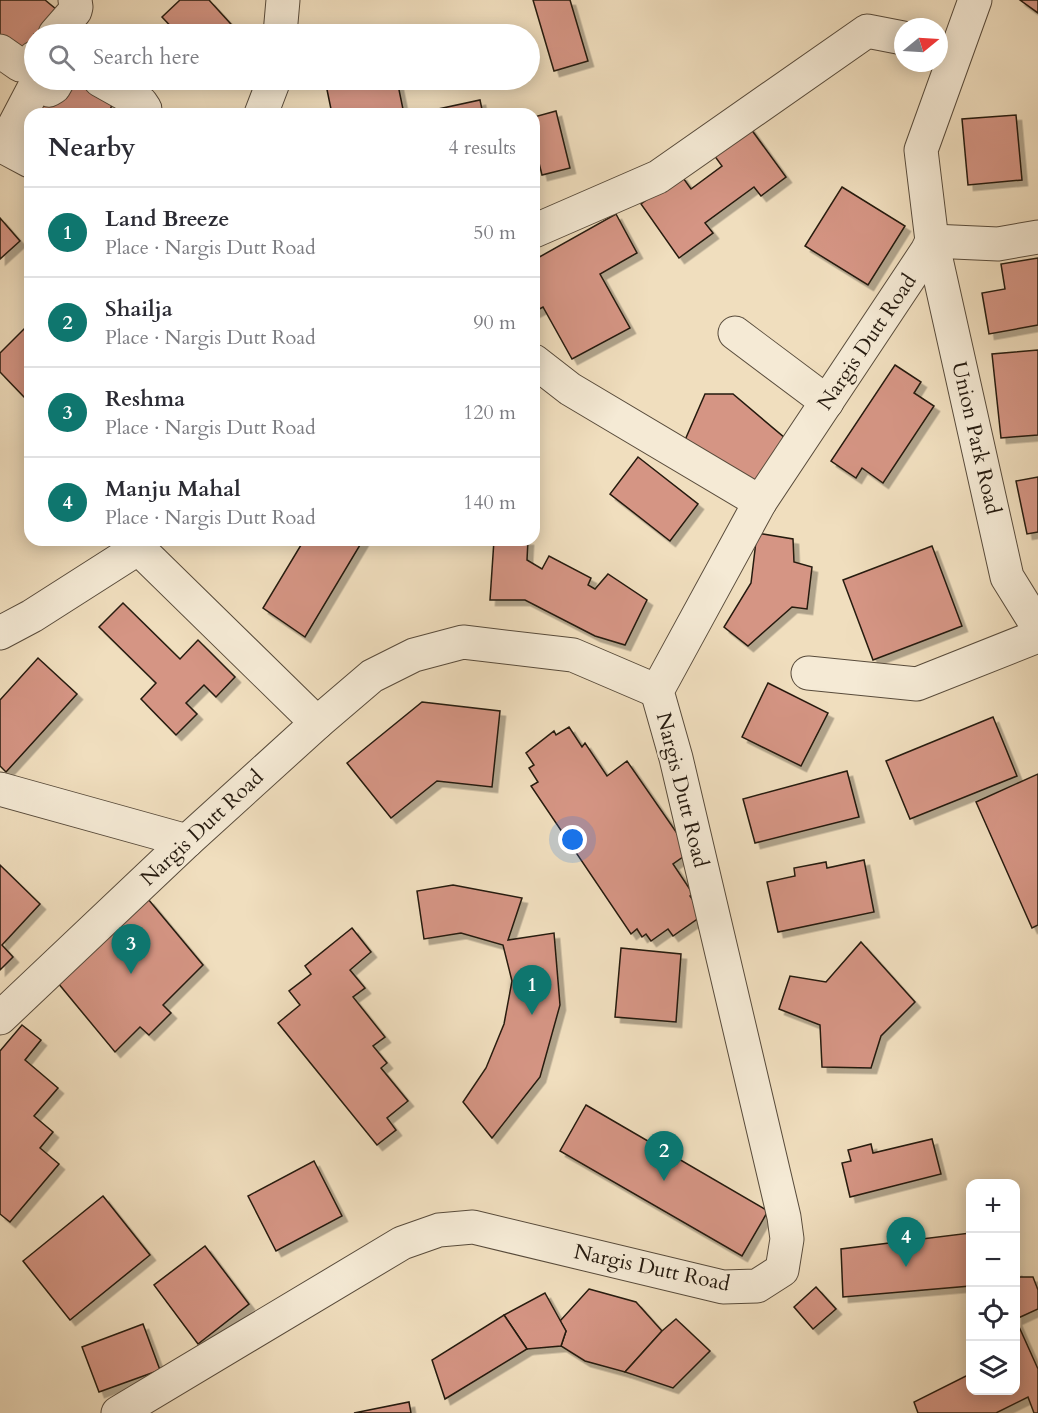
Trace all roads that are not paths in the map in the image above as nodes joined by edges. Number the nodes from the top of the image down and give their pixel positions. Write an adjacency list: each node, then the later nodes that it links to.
1 (75, 0): 4 (street)
2 (283, 0): 5 (street)
3 (975, 0): 7 (street, Union Park Road)
4 (64, 24)
5 (281, 24)
6 (894, 36): 19 (street)
7 (948, 47)
8 (0, 51): 9 (street)
9 (24, 64)
10 (941, 72): 21 (street, Union Park Road)
11 (33, 90): 14 (street)
12 (118, 90): 15 (street)
13 (270, 90): 16 (street)
14 (25, 108)
15 (144, 108)
16 (263, 108)
17 (24, 111): 18 (street)
18 (14, 134)
19 (540, 228)
20 (1038, 237): 21 (street)
21 (932, 241): 24 (street, Nargis Dutt Road); 28 (street, Union Park Road)
22 (735, 333): 24 (street)
23 (540, 366): 25 (street)
24 (827, 402): 25 (street, Nargis Dutt Road)
25 (760, 502): 32 (street, Nargis Dutt Road)
26 (133, 546): 29 (street)
27 (135, 546): 33 (street)
28 (1038, 627)
29 (0, 633)
30 (1038, 636): 31 (street)
31 (808, 674)
32 (657, 692): 33 (street, Nargis Dutt Road); 37 (street, Nargis Dutt Road)
33 (317, 723): 35 (street, Nargis Dutt Road)
34 (0, 789): 35 (street)
35 (187, 841): 36 (street, Nargis Dutt Road)
36 (0, 1018)
37 (118, 1413)

